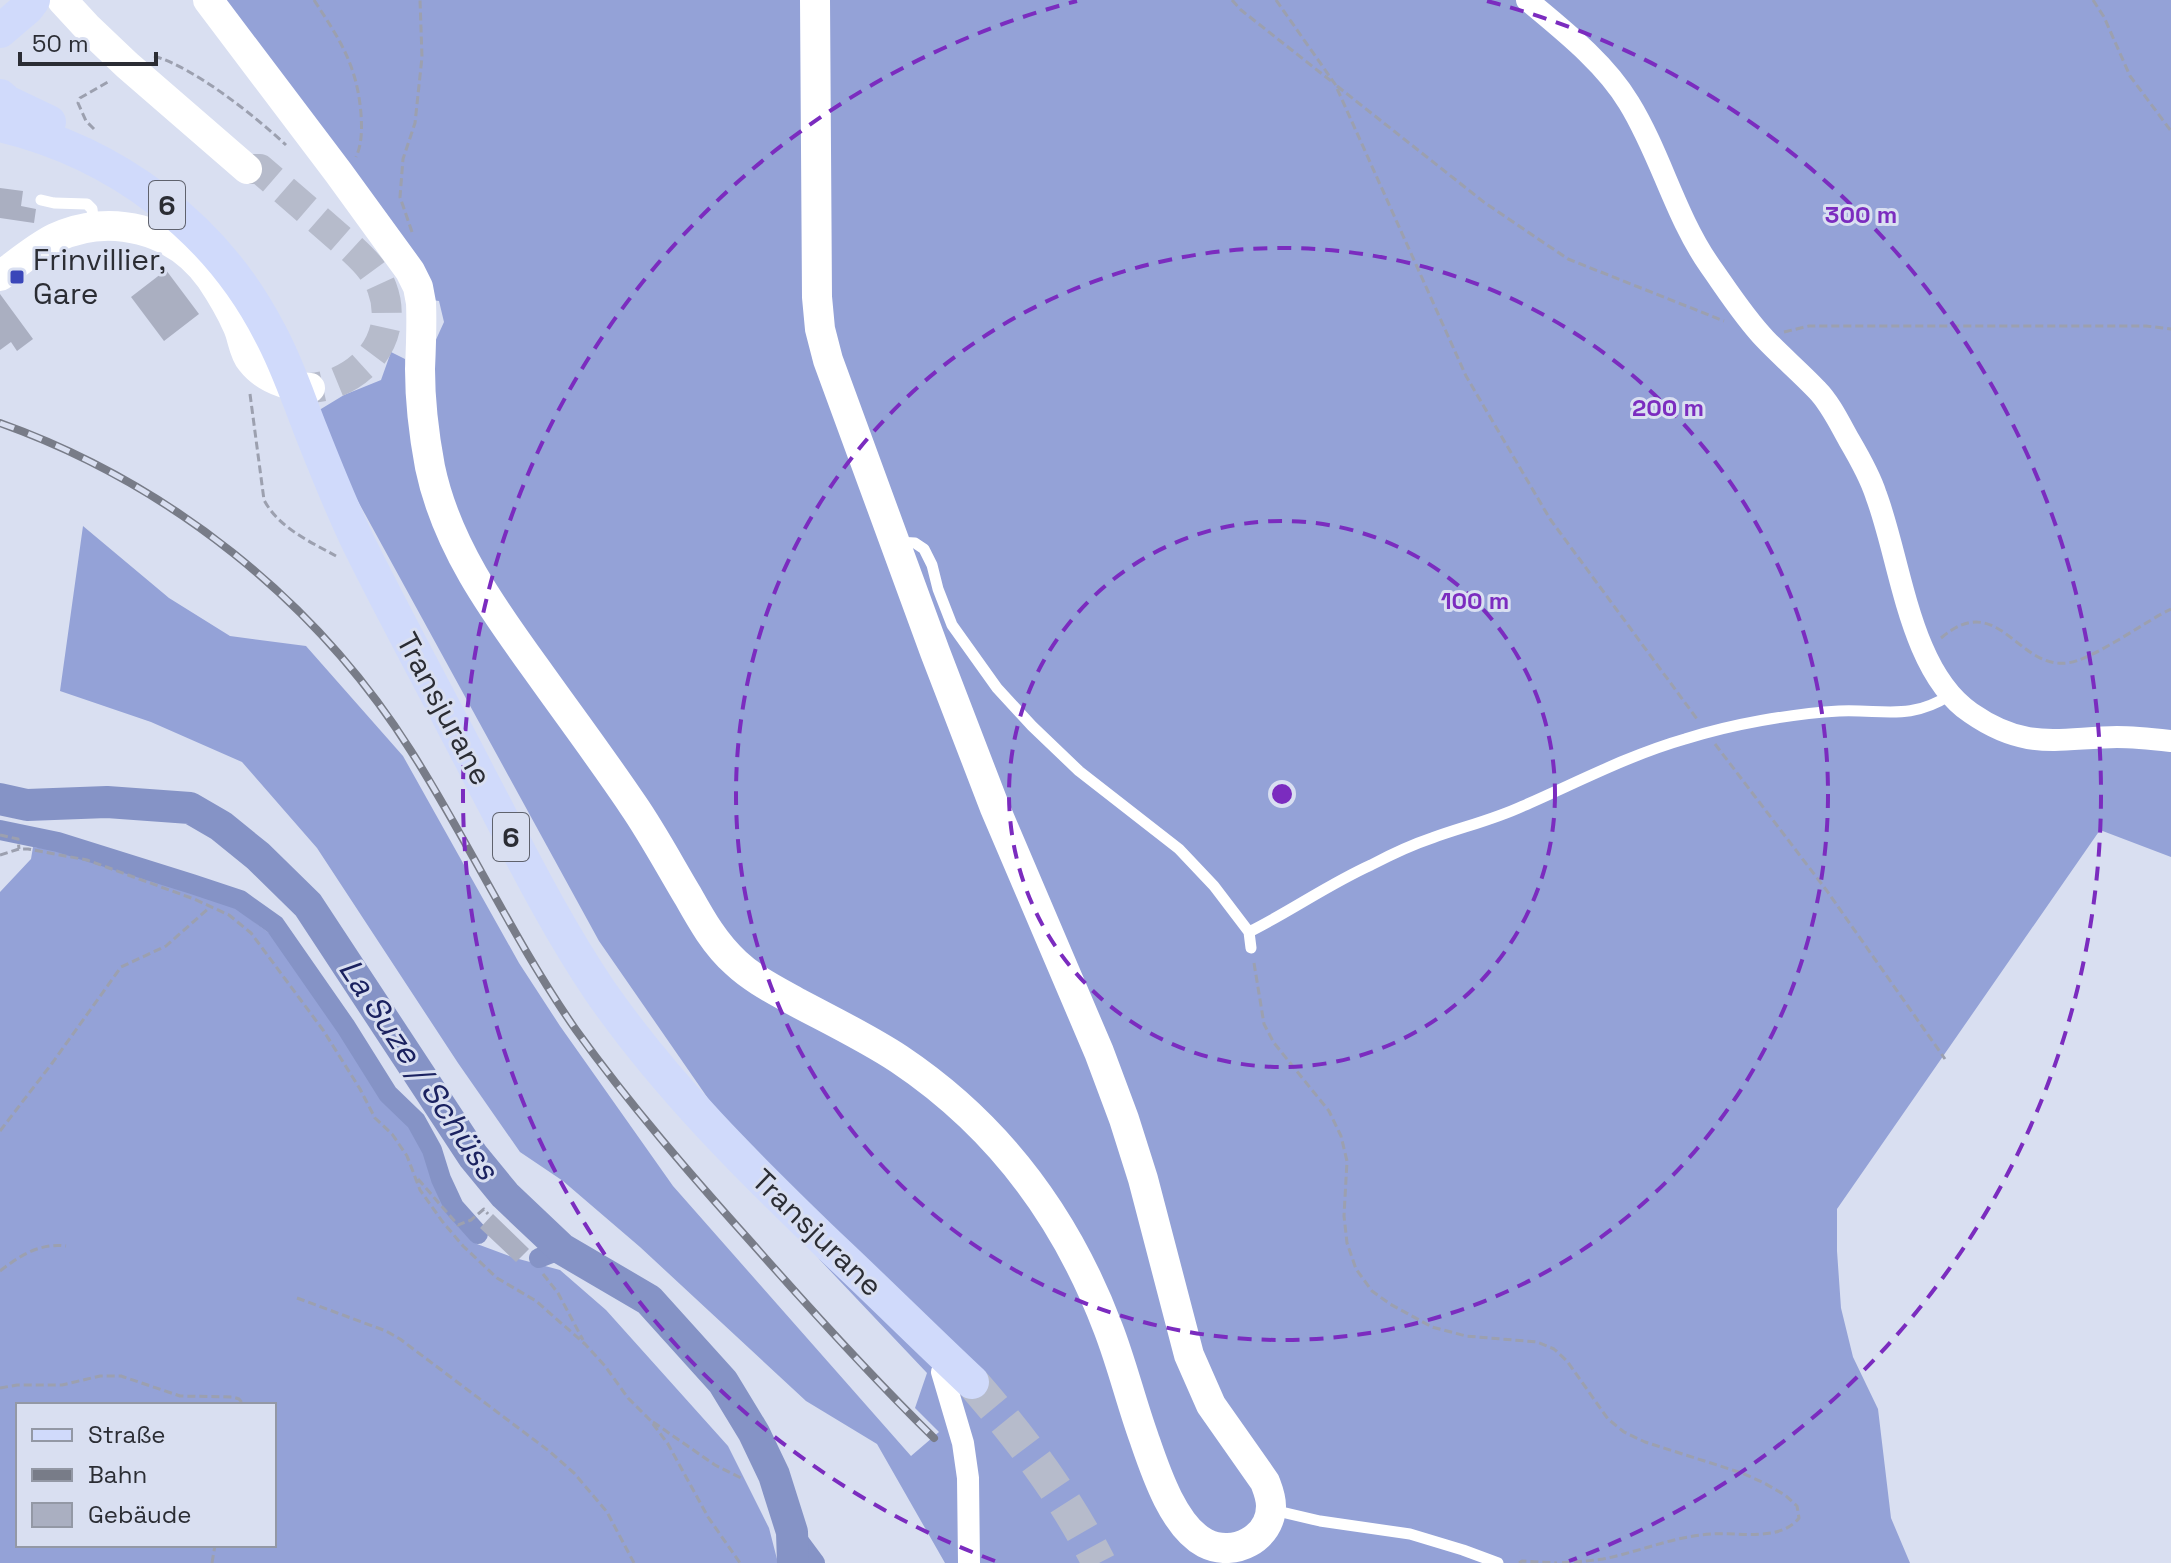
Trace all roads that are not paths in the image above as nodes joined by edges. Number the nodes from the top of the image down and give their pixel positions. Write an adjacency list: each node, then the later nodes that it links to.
1 (21, 0): 7 (main road)
2 (33, 0): 8 (main road)
3 (62, 0): 12 (street)
4 (208, 0): 23 (street)
5 (815, 0): 17 (street)
6 (1527, 0): 18 (street)
7 (0, 16)
8 (0, 31)
9 (0, 96): 11 (main road)
10 (0, 125): 11 (main road, Transjurane / 6)
11 (94, 158): 16 (main road, Transjurane / 6)
12 (247, 169)
13 (41, 200): 14 (lane)
14 (102, 226): 15 (street); 16 (street)
15 (0, 276)
16 (306, 388): 22 (main road, Transjurane / 6)
17 (896, 543): 20 (lane); 23 (street)
18 (1950, 695): 19 (street); 20 (lane)
19 (2171, 741)
20 (1249, 932): 21 (lane)
21 (1251, 948)
22 (949, 1367): 24 (street)
23 (1271, 1509): 25 (lane)
24 (969, 1563)
25 (1498, 1563)

